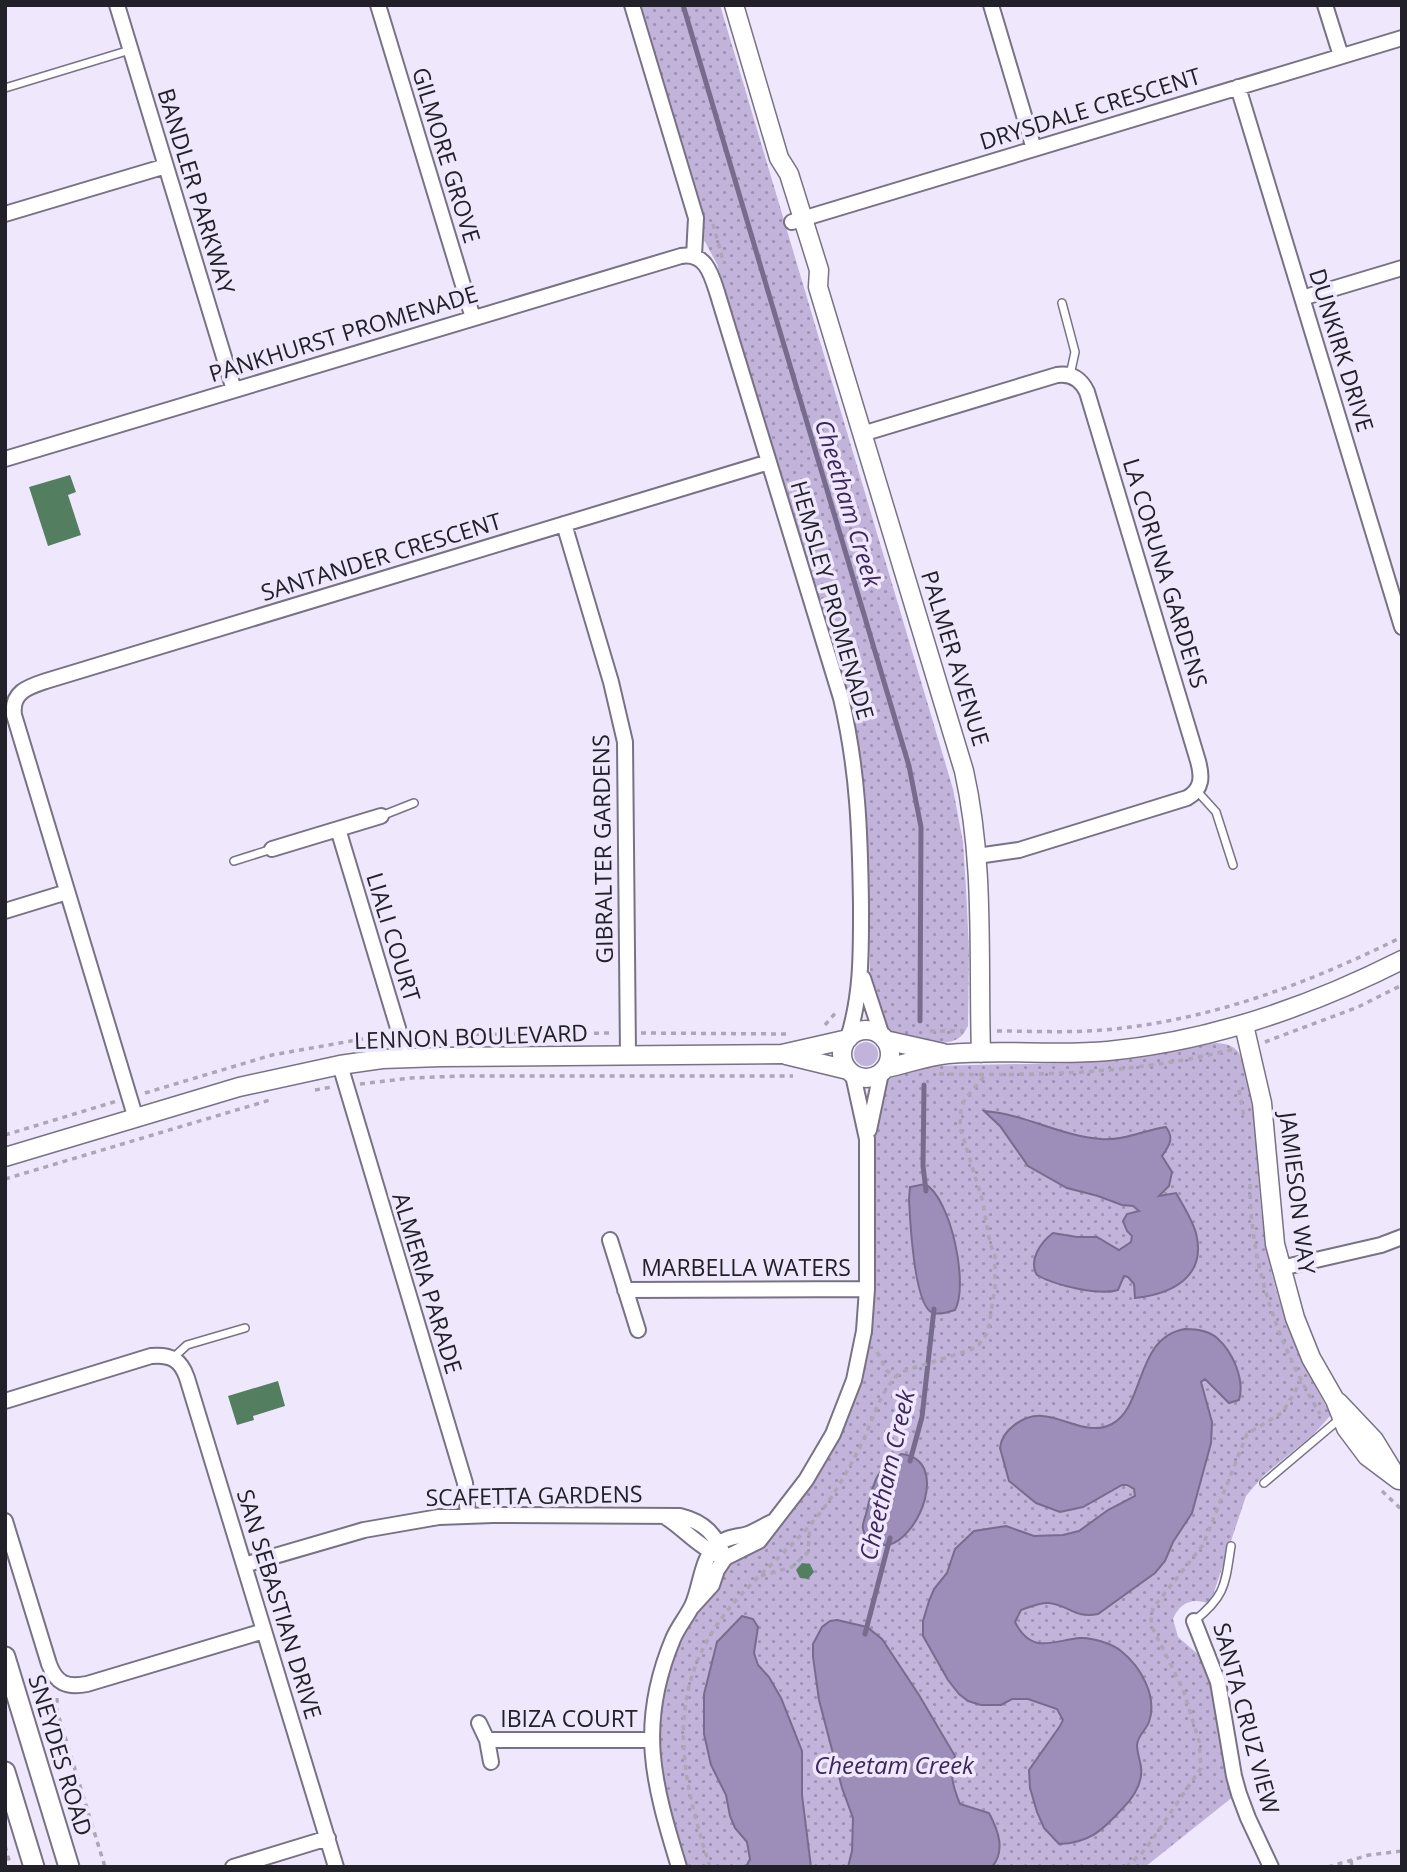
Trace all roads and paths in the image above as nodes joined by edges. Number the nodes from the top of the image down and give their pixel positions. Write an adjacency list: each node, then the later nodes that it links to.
1 (117, 5): 8 (street, BANDLER PARKWAY)
2 (378, 5): 20 (street, GILMORE GROVE)
3 (632, 5): 16 (street)
4 (734, 5): 15 (street, PALMER AVENUE)
5 (991, 5): 12 (street)
6 (1325, 5): 9 (street)
7 (1402, 38): 9 (street, DRYSDALE CRESCENT)
8 (131, 50): 11 (lane); 13 (street, BANDLER PARKWAY)
9 (1341, 56): 10 (street, DRYSDALE CRESCENT)
10 (1238, 87): 12 (street, DRYSDALE CRESCENT); 18 (street, DUNKIRK DRIVE)
11 (5, 88)
12 (1034, 149): 15 (street, DRYSDALE CRESCENT)
13 (166, 166): 14 (street); 22 (street, BANDLER PARKWAY)
14 (5, 214)
15 (797, 220): 23 (street, PALMER AVENUE)
16 (694, 256): 20 (street, PANKHURST PROMENADE); 25 (street, HEMSLEY PROMENADE)
17 (1402, 268): 18 (street)
18 (1303, 298): 27 (street, DUNKIRK DRIVE)
19 (1062, 303): 21 (lane)
20 (473, 318): 22 (street, PANKHURST PROMENADE)
21 (1070, 375): 23 (street); 29 (street, LA CORUNA GARDENS)
22 (234, 390): 24 (street, PANKHURST PROMENADE)
23 (862, 434): 34 (street, PALMER AVENUE)
24 (5, 459)
25 (769, 462): 26 (street, SANTANDER CRESCENT); 41 (street, HEMSLEY PROMENADE)
26 (564, 524): 28 (street, SANTANDER CRESCENT); 51 (street, GIBRALTER GARDENS)
27 (1402, 627)
28 (10, 703): 37 (street, SANTANDER CRESCENT)
29 (1197, 790): 34 (street); 36 (lane)
30 (414, 803): 31 (lane)
31 (381, 816): 32 (street)
32 (338, 829): 33 (street); 52 (street, LIALI COURT)
33 (272, 849): 35 (lane)
34 (977, 856): 48 (street, PALMER AVENUE)
35 (234, 861)
36 (1233, 865)
37 (67, 892): 38 (street); 62 (street, SANTANDER CRESCENT)
38 (5, 911)
39 (1402, 937): 44 (path)
40 (1402, 960): 43 (street)
41 (861, 974): 45 (street, HEMSLEY PROMENADE); 46 (street, HEMSLEY PROMENADE)
42 (1402, 985): 47 (path)
43 (1244, 1026): 47 (street, JAMIESON WAY); 48 (street)
44 (1000, 1031)
45 (848, 1038): 46 (street); 49 (street, LENNON BOULEVARD); 55 (street)
46 (883, 1038): 50 (street); 54 (street)
47 (1249, 1045): 57 (path); 68 (street, JAMIESON WAY)
48 (981, 1053): 50 (street)
49 (782, 1054): 51 (street, LENNON BOULEVARD); 55 (street, LENNON BOULEVARD)
50 (946, 1054): 54 (street)
51 (628, 1056): 52 (street, LENNON BOULEVARD)
52 (407, 1058): 53 (street, LENNON BOULEVARD)
53 (340, 1065): 59 (street, ALMERIA PARADE); 62 (street, LENNON BOULEVARD)
54 (883, 1071): 55 (street); 63 (street)
55 (851, 1072): 63 (street)
56 (933, 1074): 57 (path)
57 (986, 1074): 81 (path)
58 (802, 1076): 59 (path)
59 (345, 1085): 60 (path); 78 (street, ALMERIA PARADE)
60 (312, 1091)
61 (275, 1099): 65 (path)
62 (136, 1119): 64 (street, LENNON BOULEVARD)
63 (867, 1139): 69 (street)
64 (5, 1157)
65 (5, 1179)
66 (1402, 1237): 68 (street)
67 (610, 1240): 70 (street, MARBELLA WATERS)
68 (1281, 1268): 75 (street, JAMIESON WAY)
69 (867, 1289): 70 (street, MARBELLA WATERS); 80 (street)
70 (625, 1290): 72 (street, MARBELLA WATERS)
71 (245, 1328): 73 (lane)
72 (638, 1330)
73 (173, 1358): 74 (street); 85 (street, SAN SEBASTIAN DRIVE)
74 (5, 1401)
75 (1345, 1415): 76 (street, JAMIESON WAY); 77 (lane)
76 (1400, 1481)
77 (1264, 1483)
78 (468, 1516): 83 (street, SCAFETTA GARDENS); 85 (street, SCAFETTA GARDENS)
79 (5, 1521): 91 (street)
80 (773, 1521): 83 (street); 84 (street)
81 (810, 1526): 86 (path); 86 (path)
82 (1231, 1546): 88 (lane, SANTA CRUZ VIEW)
83 (714, 1547): 84 (street); 87 (street)
84 (725, 1558): 87 (street)
85 (244, 1565): 89 (street, SAN SEBASTIAN DRIVE)
86 (759, 1576): 108 (path)
87 (692, 1607): 94 (street)
88 (1194, 1621): 109 (street, SANTA CRUZ VIEW)
89 (264, 1630): 91 (street); 97 (street, SAN SEBASTIAN DRIVE)
90 (5, 1657): 103 (main road, SNEYDES ROAD)
91 (60, 1683): 104 (path)
92 (479, 1723): 93 (street, IBIZA COURT)
93 (487, 1741): 94 (street, IBIZA COURT); 95 (street, IBIZA COURT)
94 (652, 1741): 107 (street)
95 (491, 1762)
96 (5, 1772): 102 (main road)
97 (328, 1838): 105 (street); 106 (street, SAN SEBASTIAN DRIVE)
98 (5, 1846): 101 (path)
99 (1402, 1851): 100 (path)
100 (1351, 1860): 110 (path); 111 (path)
101 (11, 1867)
102 (34, 1867)
103 (69, 1867)
104 (105, 1867)
105 (233, 1867)
106 (336, 1867)
107 (679, 1867)
108 (709, 1867)
109 (1272, 1867)
110 (1328, 1867)
111 (1352, 1867)

